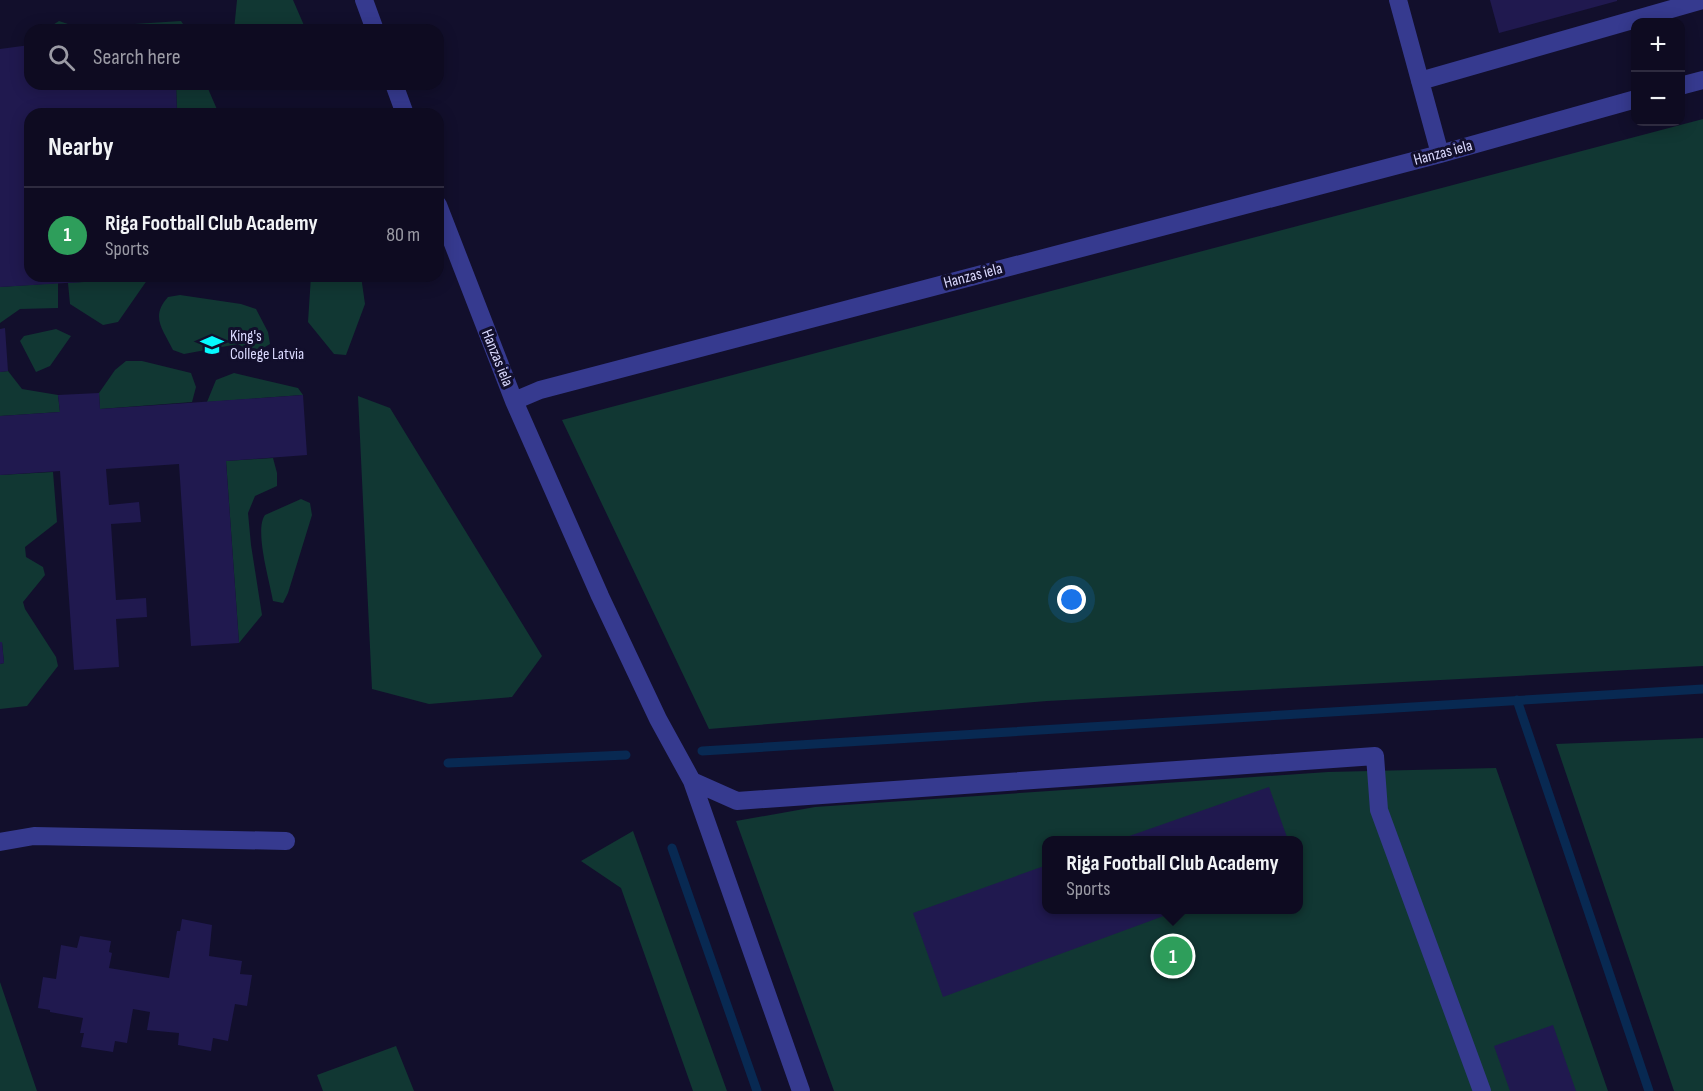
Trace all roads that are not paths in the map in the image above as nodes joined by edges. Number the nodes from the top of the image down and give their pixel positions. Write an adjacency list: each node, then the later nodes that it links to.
1 (364, 0): 4 (street)
2 (1398, 0): 6 (street)
3 (1703, 0): 6 (street)
4 (373, 24)
5 (1703, 80): 7 (street)
6 (1420, 81): 11 (street)
7 (1685, 85)
8 (396, 90): 10 (street)
9 (1631, 100): 11 (street, Hanzas iela)
10 (403, 108)
11 (1440, 154): 13 (street, Hanzas iela)
12 (444, 220): 13 (street, Hanzas iela)
13 (514, 400): 14 (street)
14 (692, 781): 17 (street); 18 (street)
15 (286, 841): 16 (street)
16 (0, 842)
17 (801, 1091)
18 (1482, 1091)

